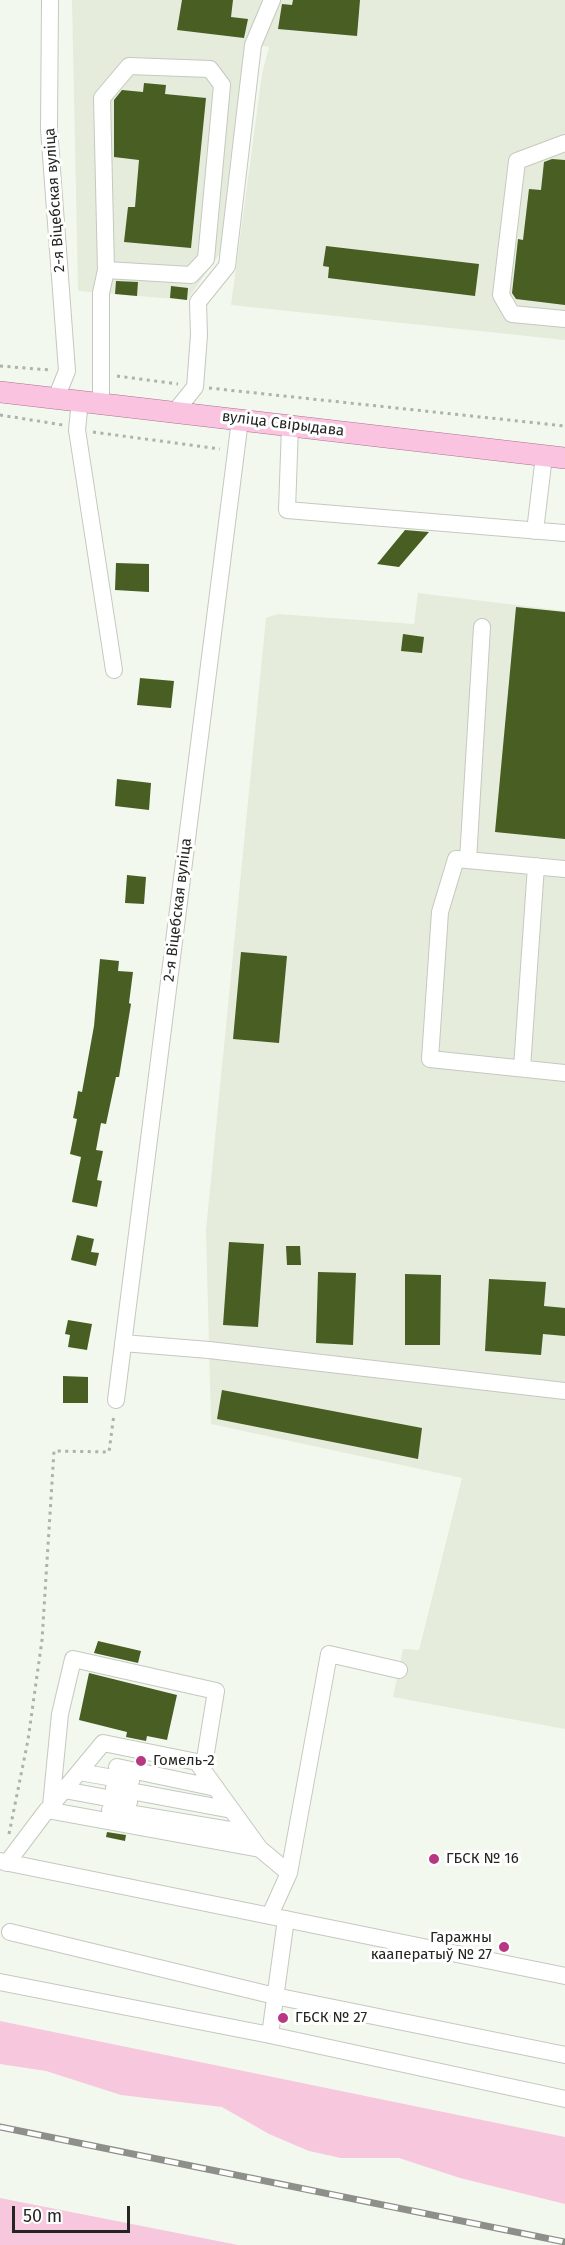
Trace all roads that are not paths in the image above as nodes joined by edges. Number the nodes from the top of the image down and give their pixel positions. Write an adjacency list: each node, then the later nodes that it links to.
1 (50, 0): 7 (street, 2-я Віцебская вуліца)
2 (272, 0): 10 (street)
3 (565, 143): 5 (street)
4 (106, 270): 4 (street); 9 (street)
5 (565, 319)
6 (0, 392): 7 (main road, вуліца Свірыдава)
7 (56, 398): 8 (main road, вуліца Свірыдава)
8 (80, 400): 9 (main road, вуліца Свірыдава); 18 (street)
9 (101, 403): 10 (main road, вуліца Свірыдава)
10 (174, 413): 11 (main road, вуліца Свірыдава)
11 (240, 420): 12 (main road, вуліца Свірыдава); 24 (street, 2-я Віцебская вуліца)
12 (290, 426): 13 (main road, вуліца Свірыдава); 15 (street)
13 (544, 456): 14 (main road, вуліца Свірыдава); 15 (street)
14 (565, 458)
15 (536, 531): 16 (street)
16 (565, 533)
17 (482, 627): 19 (street)
18 (114, 670)
19 (468, 860): 20 (street); 22 (street)
20 (537, 866): 21 (street); 22 (street)
21 (565, 869)
22 (522, 1068): 23 (street)
23 (565, 1073)
24 (123, 1343): 25 (street); 26 (street, 2-я Віцебская вуліца)
25 (565, 1391)
26 (116, 1400)
27 (399, 1670): 32 (street)
28 (69, 1785): 29 (street); 29 (street); 29 (street); 29 (street); 30 (street); 31 (street)
29 (224, 1800): 30 (street)
30 (260, 1849): 32 (street)
31 (4, 1862): 33 (street)
32 (290, 1873): 33 (street)
33 (278, 1917): 35 (street); 37 (street)
34 (10, 1932): 37 (street)
35 (565, 1976)
36 (0, 1982): 38 (street)
37 (275, 1996): 38 (street); 39 (street)
38 (270, 2035): 40 (street)
39 (565, 2055)
40 (565, 2099)

